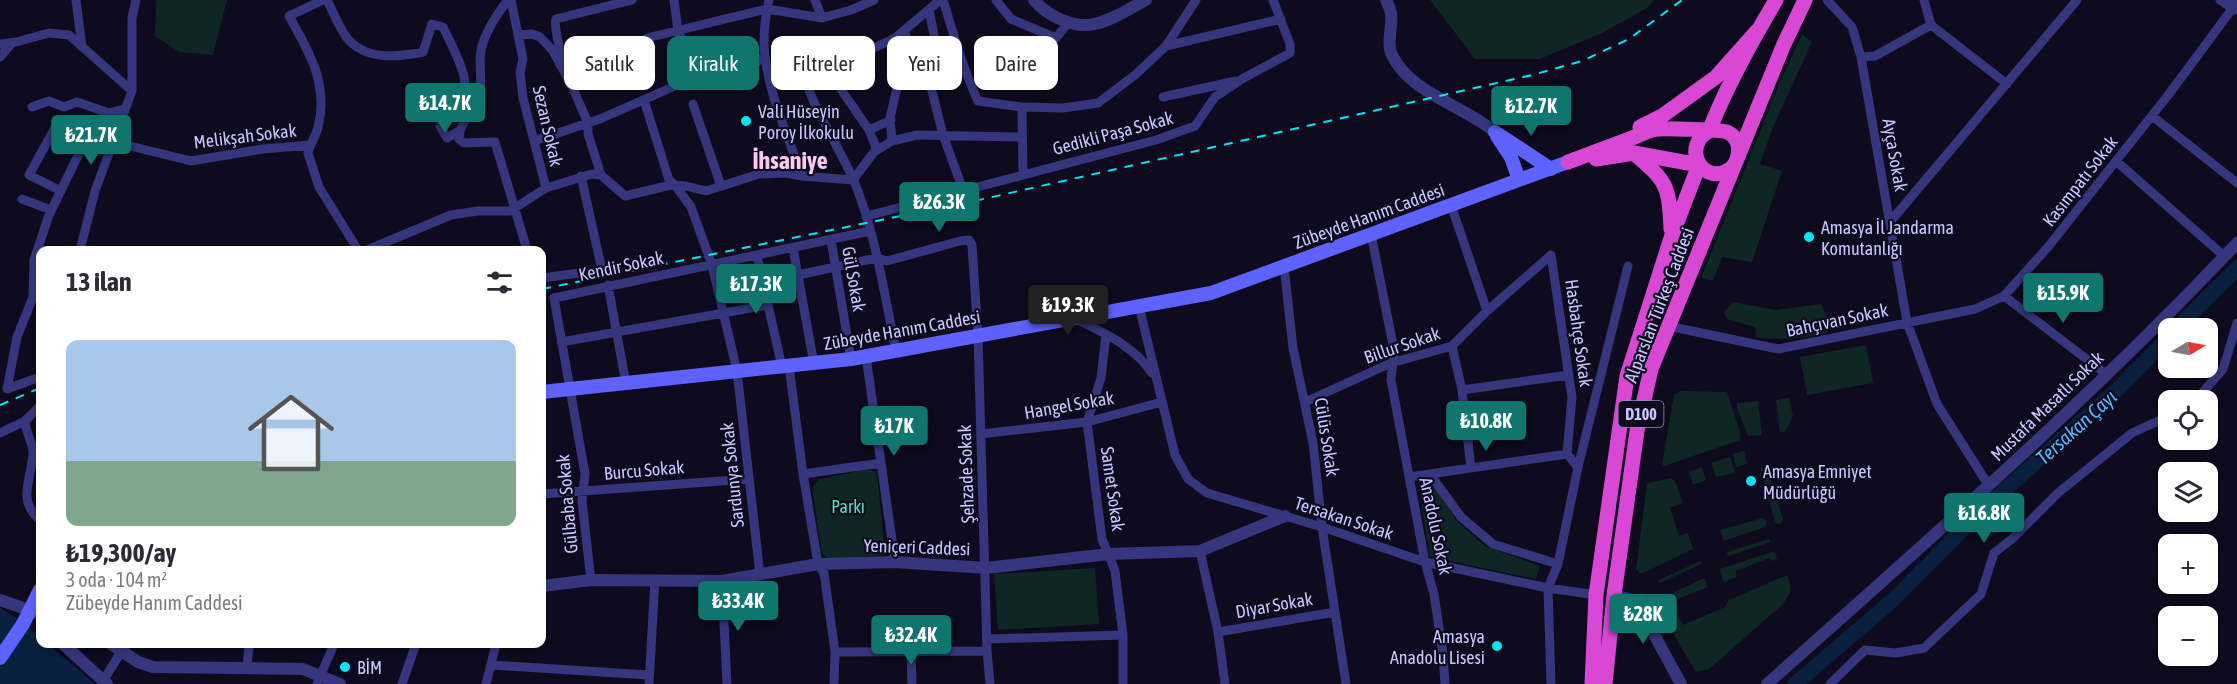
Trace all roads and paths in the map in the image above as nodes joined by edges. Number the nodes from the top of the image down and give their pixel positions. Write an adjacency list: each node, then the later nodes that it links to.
1 (76, 0): 36 (street)
2 (136, 0): 49 (street)
3 (325, 0): 60 (street); 69 (street)
4 (509, 0): 31 (street, Sezan Sokak); 60 (street)
5 (632, 0): 42 (street)
6 (674, 0): 28 (street)
7 (815, 0): 24 (street)
8 (874, 0): 24 (street)
9 (996, 0): 26 (street)
10 (1034, 0): 26 (street)
11 (1146, 0): 26 (street)
12 (1196, 0): 35 (street)
13 (1274, 0): 25 (street, Gedikli Paşa Sokak)
14 (1386, 0): 63 (street)
15 (1776, 0): 30 (highway, D100)
16 (1805, 0): 72 (highway, D100)
17 (1827, 0): 39 (street, Ayça Sokak)
18 (1924, 0): 27 (street)
19 (2077, 0): 45 (street)
20 (2220, 0): 22 (street)
21 (768, 5): 24 (street); 28 (street); 40 (street)
22 (2234, 6): 56 (street, Kasımpatı Sokak)
23 (929, 10): 29 (street); 54 (street); 64 (street)
24 (822, 18)
25 (1281, 19): 35 (street); 43 (street, Gedikli Paşa Sokak)
26 (1069, 22)
27 (1931, 25): 39 (street); 45 (street)
28 (678, 31): 32 (street); 42 (street)
29 (904, 31): 37 (street); 57 (street)
30 (1757, 31): 62 (highway, D100); 74 (highway)
31 (519, 34): 42 (street); 66 (street, Sezan Sokak)
32 (680, 36)
33 (12, 43): 34 (street); 36 (street); 38 (street)
34 (0, 44)
35 (1166, 46): 54 (street)
36 (82, 47): 49 (street)
37 (875, 48)
38 (0, 57)
39 (1861, 57): 94 (street, Ayça Sokak)
40 (765, 58): 41 (street); 44 (street)
41 (759, 60)
42 (560, 64): 58 (street)
43 (1242, 79): 50 (street); 77 (street, Gedikli Paşa Sokak)
44 (770, 80): 80 (street)
45 (2007, 84): 94 (street)
46 (667, 90): 51 (street)
47 (808, 90): 81 (street)
48 (842, 90): 61 (street)
49 (132, 91): 55 (street)
50 (1163, 97)
51 (644, 100): 58 (street); 84 (street, Sardunya Sokak)
52 (693, 104): 85 (street)
53 (32, 107): 55 (street)
54 (1022, 107): 65 (street)
55 (124, 109): 68 (street)
56 (2152, 116): 73 (street, Kasımpatı Sokak); 83 (street)
57 (891, 120): 61 (street); 67 (street)
58 (588, 123): 66 (street); 78 (street)
59 (56, 126): 88 (street)
60 (459, 130): 91 (street)
61 (869, 130): 70 (street)
62 (1709, 131): 72 (highway); 74 (highway); 75 (highway, D100)
63 (1495, 132): 76 (main road); 82 (main road)
64 (943, 135): 65 (street); 67 (street); 87 (street)
65 (1022, 137): 77 (street)
66 (534, 141): 86 (street, Sezan Sokak)
67 (892, 141): 70 (street)
68 (114, 142): 69 (street, Melikşah Sokak); 88 (street, Melikşah Sokak); 101 (street)
69 (310, 145): 102 (street)
70 (877, 150): 81 (street)
71 (1634, 153): 74 (highway); 75 (highway); 97 (highway)
72 (1738, 159): 75 (highway); 127 (highway, Alparslan Türkeş Caddesi / D100)
73 (2116, 161): 109 (street); 118 (street, Kasımpatı Sokak)
74 (1568, 162): 76 (main road, Zübeyde Hanım Caddesi)
75 (1699, 165): 97 (highway, Alparslan Türkeş Caddesi / D100)
76 (1551, 169): 82 (main road, Zübeyde Hanım Caddesi)
77 (1023, 174): 87 (street, Gedikli Paşa Sokak)
78 (601, 175): 79 (street); 84 (street)
79 (581, 176): 86 (street); 116 (street)
80 (802, 176): 81 (street); 85 (street)
81 (853, 180): 93 (street)
82 (1519, 180): 90 (main road, Zübeyde Hanım Caddesi)
83 (2237, 183)
84 (675, 185): 85 (street); 111 (street, Sardunya Sokak)
85 (721, 186)
86 (546, 188): 91 (street)
87 (963, 190): 93 (street, Gedikli Paşa Sokak)
88 (61, 191): 92 (street)
89 (22, 199): 92 (street)
90 (1451, 205): 96 (main road, Zübeyde Hanım Caddesi); 122 (street)
91 (516, 208): 103 (street); 104 (street)
92 (51, 210): 100 (street)
93 (867, 216): 95 (street)
94 (1890, 222): 125 (street, Ayça Sokak)
95 (870, 231): 98 (street, Kendir Sokak); 110 (street)
96 (1371, 234): 112 (main road, Zübeyde Hanım Caddesi); 136 (street, Anadolu Sokak)
97 (1672, 235): 187 (highway, Alparslan Türkeş Caddesi / D100)
98 (831, 240): 105 (street, Kendir Sokak); 114 (street, Gül Sokak)
99 (2237, 243): 109 (street, Mustafa Masatlı Sokak)
100 (39, 246)
101 (81, 246)
102 (356, 246)
103 (377, 246)
104 (526, 246)
105 (793, 248): 108 (street, Kendir Sokak); 115 (street)
106 (36, 254): 142 (street)
107 (1551, 255): 122 (street, Billur Sokak); 141 (street, Hasbahçe Sokak)
108 (757, 256): 111 (street, Kendir Sokak); 120 (street)
109 (2224, 256): 140 (street, Mustafa Masatlı Sokak)
110 (876, 258): 114 (street); 130 (street, Şehzade Sokak); 133 (street)
111 (712, 265): 117 (street, Kendir Sokak); 123 (street, Sardunya Sokak)
112 (1284, 266): 121 (main road, Zübeyde Hanım Caddesi); 150 (street, Cülüs Sokak)
113 (1628, 266): 160 (street)
114 (835, 267): 115 (street); 135 (street, Gül Sokak)
115 (798, 275): 137 (street)
116 (546, 277)
117 (608, 285): 119 (street, Kendir Sokak); 128 (street)
118 (2004, 296): 125 (street, Kasımpatı Sokak); 140 (street)
119 (554, 298): 131 (street, Gülbaba Sokak)
120 (768, 305): 123 (street); 138 (street)
121 (1140, 306): 124 (main road, Zübeyde Hanım Caddesi); 143 (street, Tersakan Sokak)
122 (1487, 311): 132 (street, Billur Sokak)
123 (724, 314): 128 (street); 139 (street, Sardunya Sokak)
124 (1076, 319): 129 (street, Tersakan Sokak); 130 (main road, Zübeyde Hanım Caddesi)
125 (1907, 322): 127 (street, Bahçıvan Sokak); 167 (street, Ayça Sokak)
126 (2237, 323): 147 (street)
127 (1668, 326): 186 (highway, Alparslan Türkeş Caddesi / D100)
128 (616, 332): 131 (street); 144 (street)
129 (1106, 335): 143 (street, Tersakan Sokak); 154 (street, Samet Sokak)
130 (978, 336): 133 (main road, Zübeyde Hanım Caddesi); 156 (street, Şehzade Sokak)
131 (561, 342): 145 (street, Gülbaba Sokak)
132 (1452, 346): 136 (street, Billur Sokak); 146 (street)
133 (896, 350): 134 (main road, Zübeyde Hanım Caddesi)
134 (866, 356): 135 (main road, Zübeyde Hanım Caddesi); 158 (street)
135 (850, 359): 137 (main road, Zübeyde Hanım Caddesi)
136 (1391, 363): 150 (street, Billur Sokak); 165 (street, Anadolu Sokak)
137 (814, 364): 138 (main road, Zübeyde Hanım Caddesi)
138 (786, 367): 139 (main road, Zübeyde Hanım Caddesi); 163 (street)
139 (737, 371): 144 (main road, Zübeyde Hanım Caddesi); 166 (street, Sardunya Sokak)
140 (2106, 374): 167 (street, Mustafa Masatlı Sokak)
141 (1568, 375): 146 (street); 157 (street, Hasbahçe Sokak)
142 (36, 378)
143 (1157, 380): 149 (street, Tersakan Sokak)
144 (626, 384): 145 (main road, Zübeyde Hanım Caddesi)
145 (569, 390): 148 (main road, Zübeyde Hanım Caddesi); 168 (street, Gülbaba Sokak)
146 (1462, 390): 161 (street)
147 (2205, 390)
148 (546, 392)
149 (1162, 402): 154 (street, Hangel Sokak); 171 (street, Tersakan Sokak)
150 (1305, 402): 172 (street, Cülüs Sokak)
151 (36, 410): 152 (street)
152 (25, 421): 155 (street); 162 (street)
153 (2158, 421): 226 (street)
154 (1087, 422): 156 (street, Hangel Sokak); 174 (street, Samet Sokak)
155 (0, 432)
156 (981, 434): 179 (street, Şehzade Sokak)
157 (1567, 454): 160 (street); 161 (street)
158 (881, 463): 163 (street); 175 (street)
159 (36, 466): 162 (street)
160 (1578, 467): 178 (street)
161 (1471, 468): 164 (street)
162 (31, 470): 170 (street)
163 (803, 474): 177 (street)
164 (1430, 474): 165 (street); 178 (street)
165 (1409, 477): 176 (street, Anadolu Sokak)
166 (749, 478): 168 (street, Burcu Sokak); 180 (street, Sardunya Sokak)
167 (1989, 486): 225 (street, Mustafa Masatlı Sokak)
168 (583, 492): 169 (street, Burcu Sokak); 182 (street, Gülbaba Sokak)
169 (546, 494)
170 (36, 516)
171 (1285, 516): 172 (street, Tersakan Sokak); 173 (street, Yeniçeri Caddesi)
172 (1322, 527): 176 (street, Tersakan Sokak); 189 (street, Cülüs Sokak)
173 (1200, 551): 174 (street, Yeniçeri Caddesi); 191 (street)
174 (1109, 554): 179 (street, Yeniçeri Caddesi); 192 (street, Samet Sokak)
175 (895, 562): 177 (street, Yeniçeri Caddesi); 179 (street, Yeniçeri Caddesi)
176 (1425, 562): 185 (street, Tersakan Sokak); 220 (street, Anadolu Sokak)
177 (818, 564): 180 (street, Yeniçeri Caddesi); 202 (street)
178 (1558, 564): 185 (street)
179 (986, 568): 193 (street, Şehzade Sokak)
180 (760, 575): 183 (street, Yeniçeri Caddesi)
181 (655, 579): 182 (street, Yeniçeri Caddesi); 183 (street, Yeniçeri Caddesi); 207 (street)
182 (591, 580): 184 (street, Yeniçeri Caddesi)
183 (722, 581): 213 (street)
184 (546, 586)
185 (1548, 588): 187 (street, Tersakan Sokak); 221 (street)
186 (1614, 595): 223 (highway, Alparslan Türkeş Caddesi / D100); 224 (street)
187 (1596, 596): 222 (highway, Alparslan Türkeş Caddesi / D100)
188 (0, 600): 190 (street)
189 (1335, 612): 191 (street, Diyar Sokak); 219 (street, Cülüs Sokak)
190 (35, 613): 204 (main road)
191 (1218, 632): 218 (street)
192 (1123, 635): 193 (street); 217 (street, Samet Sokak)
193 (987, 639): 201 (street, Şehzade Sokak)
194 (67, 648): 209 (street)
195 (123, 648): 209 (street)
196 (125, 648): 206 (street)
197 (249, 648): 206 (street)
198 (332, 648): 208 (street)
199 (415, 648): 211 (street)
200 (495, 648): 205 (street)
201 (987, 651): 203 (street); 216 (street, Şehzade Sokak)
202 (835, 652): 203 (street); 214 (street)
203 (910, 652): 215 (street)
204 (0, 658)
205 (491, 665): 207 (street); 212 (street)
206 (247, 668): 208 (street)
207 (649, 679)
208 (319, 680): 210 (street)
209 (105, 682)
210 (340, 684)
211 (402, 684)
212 (486, 684)
213 (727, 684)
214 (834, 684)
215 (912, 684)
216 (990, 684)
217 (1123, 684)
218 (1225, 684)
219 (1346, 684)
220 (1445, 684)
221 (1551, 684)
222 (1592, 684)
223 (1605, 684)
224 (1681, 684)
225 (1767, 684)
226 (1830, 684)

